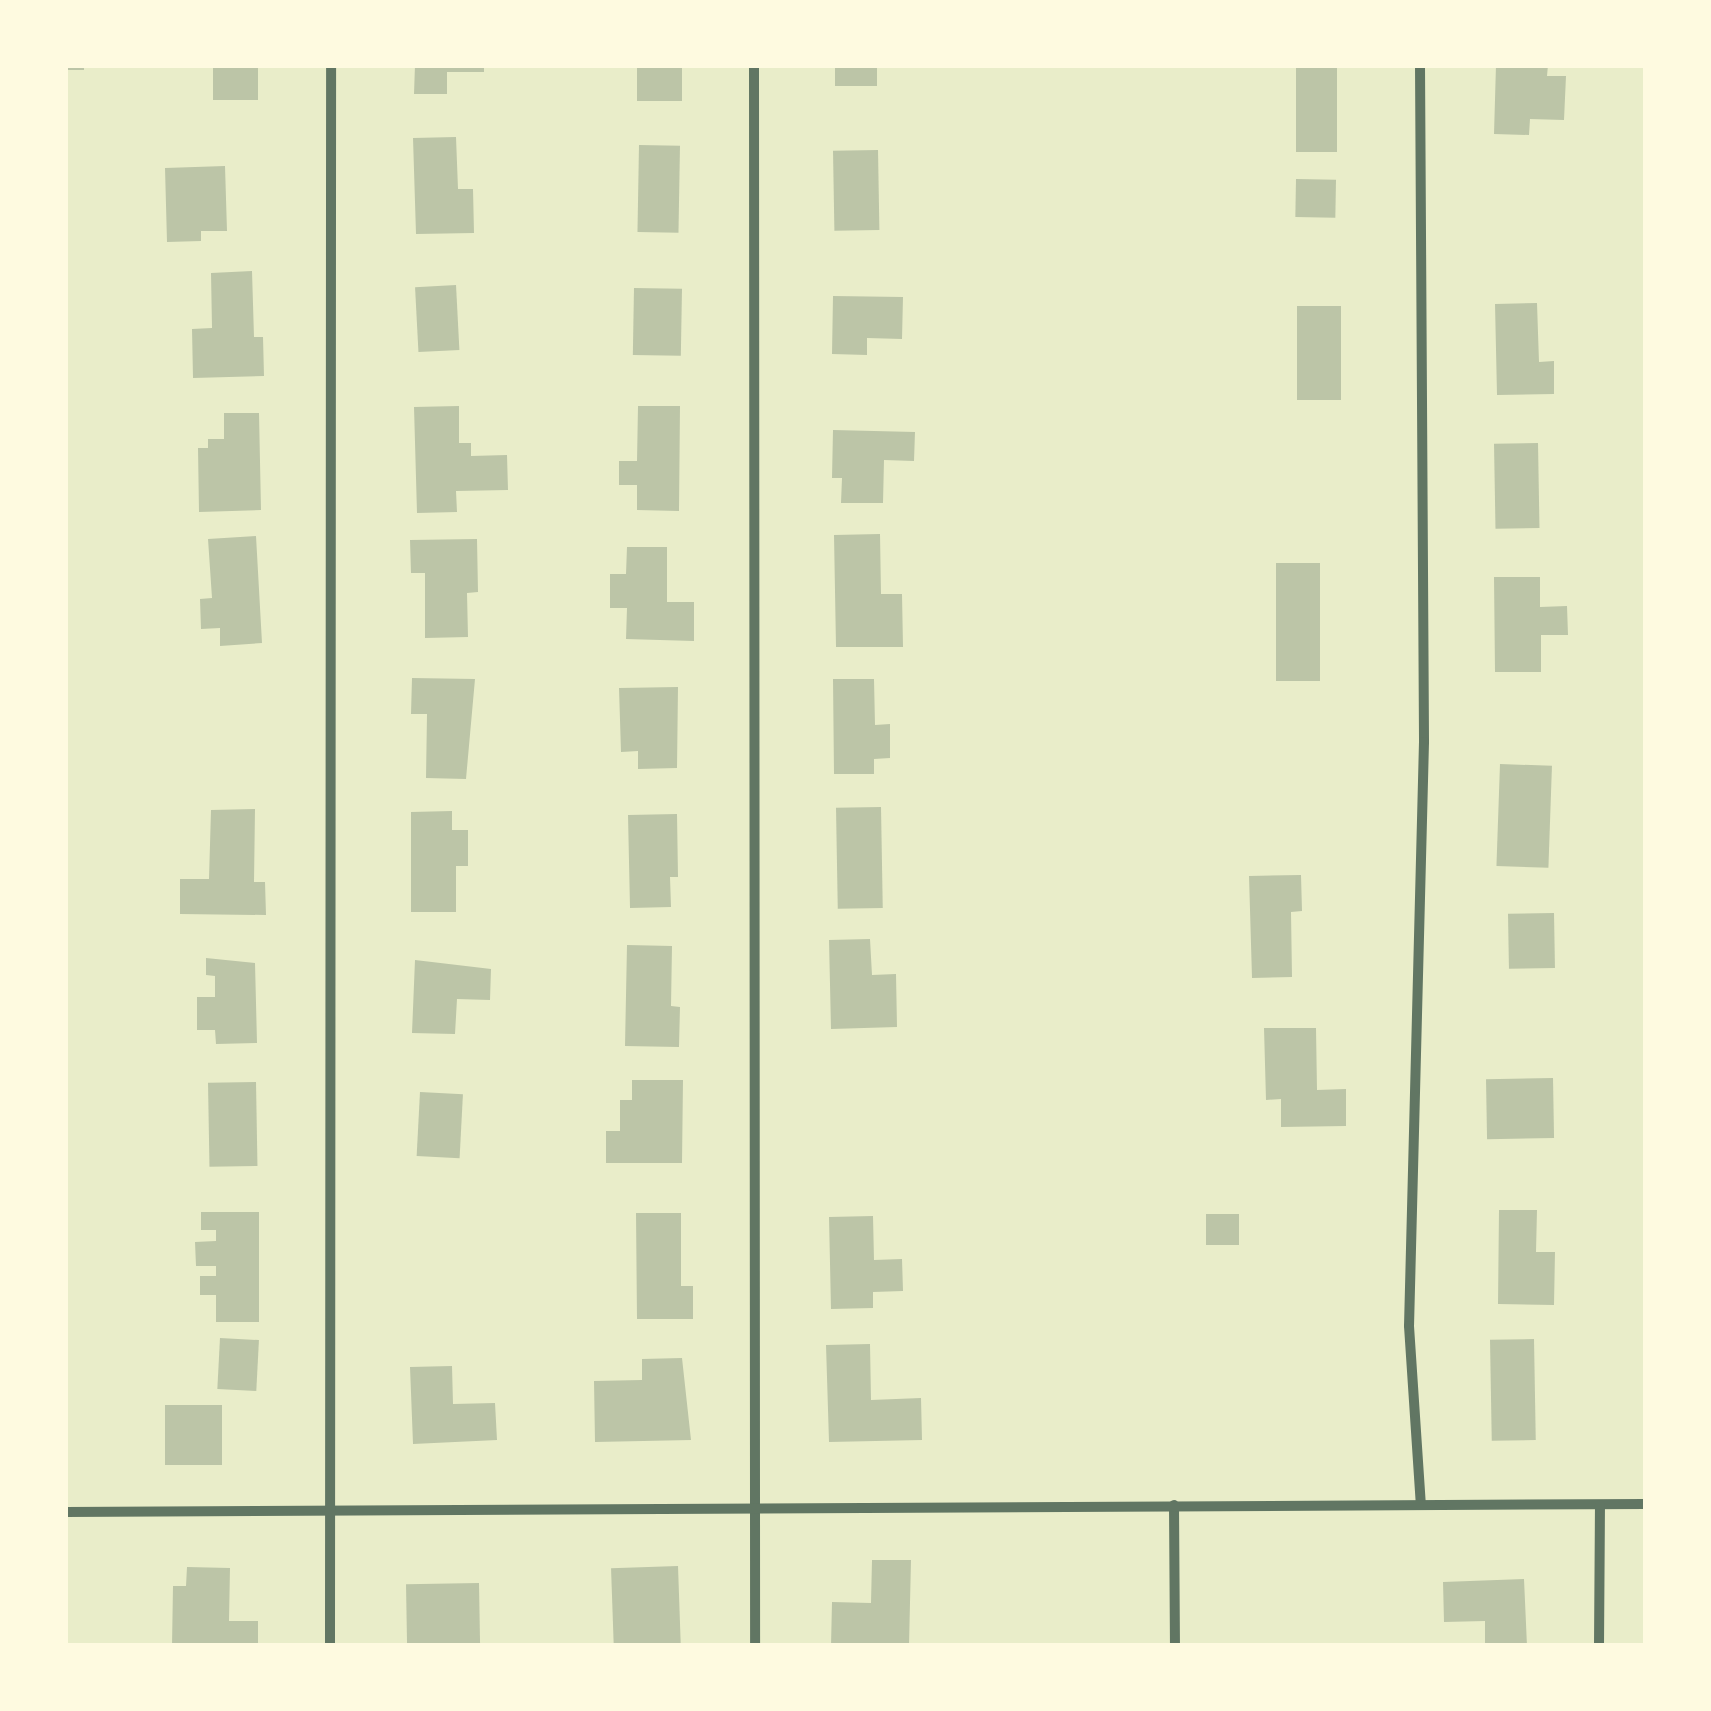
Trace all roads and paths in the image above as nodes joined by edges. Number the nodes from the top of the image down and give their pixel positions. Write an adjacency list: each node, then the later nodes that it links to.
1 (332, 65): 9 (street)
2 (754, 65): 8 (street)
3 (1420, 65): 6 (street)
4 (1646, 1504): 7 (street)
5 (1174, 1505): 6 (street); 8 (street); 13 (street)
6 (1421, 1505): 7 (street)
7 (1600, 1505): 14 (street)
8 (754, 1508): 9 (street); 12 (street)
9 (330, 1510): 10 (street); 11 (street)
10 (65, 1512)
11 (330, 1646)
12 (755, 1646)
13 (1175, 1646)
14 (1600, 1646)

